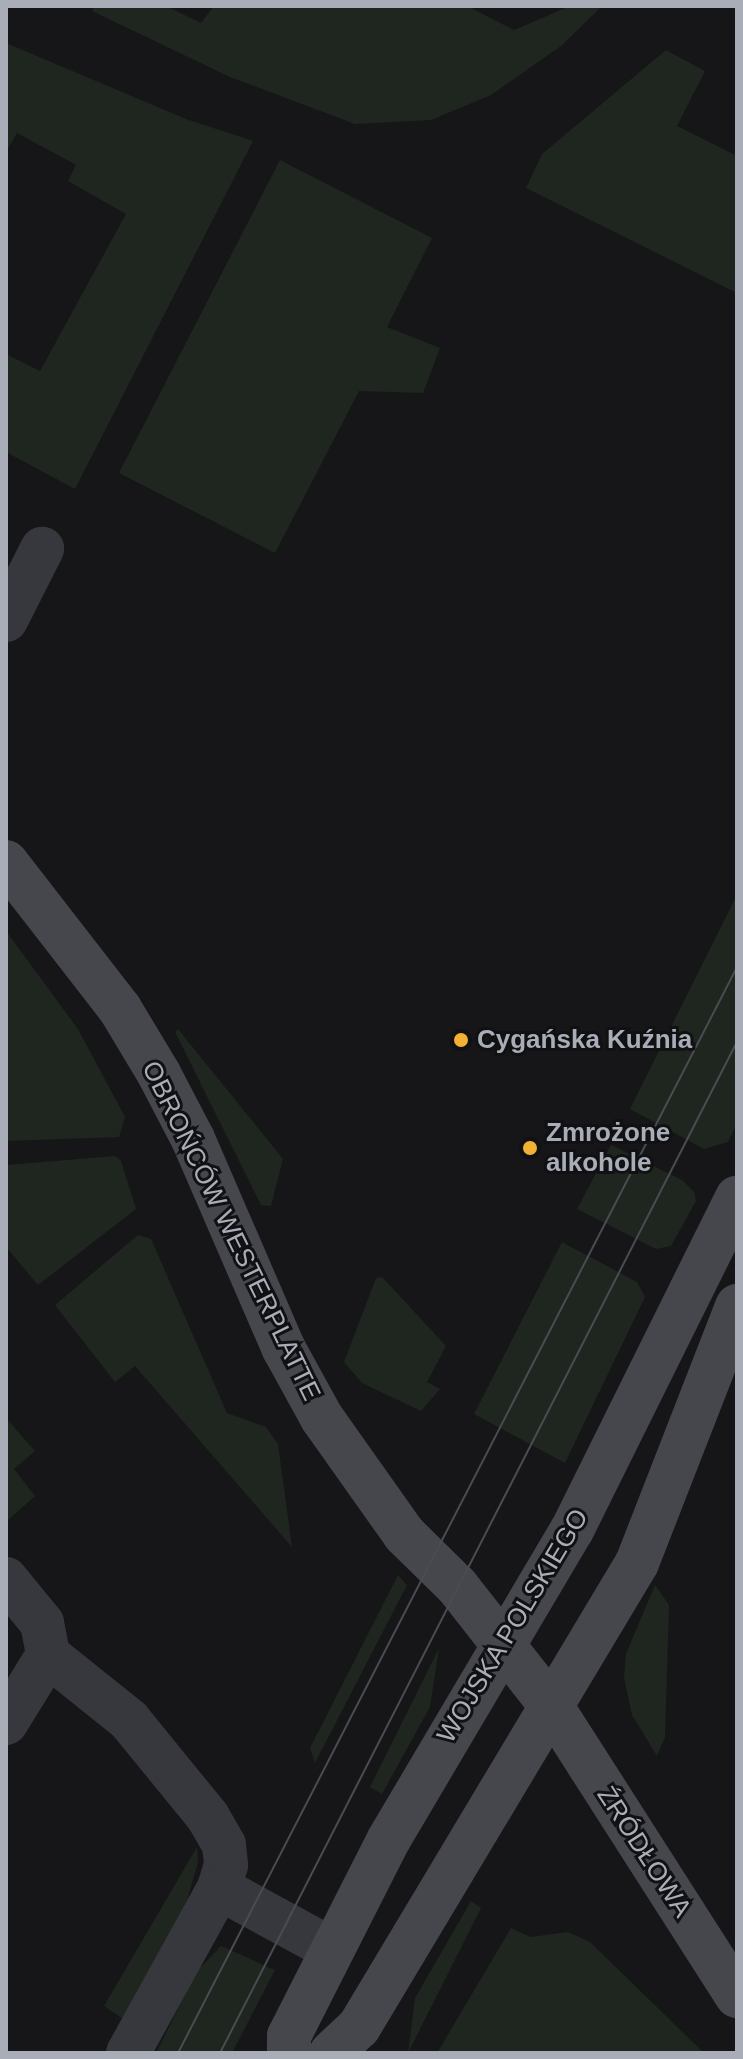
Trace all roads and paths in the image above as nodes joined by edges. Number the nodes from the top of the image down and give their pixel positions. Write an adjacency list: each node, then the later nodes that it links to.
1 (42, 549): 2 (street)
2 (6, 620)
3 (6, 862): 7 (main road, OBROŃCÓW WESTERPLATTE)
4 (737, 1198): 7 (main road, WOJSKA POLSKIEGO)
5 (737, 1306): 9 (main road)
6 (6, 1579): 8 (street)
7 (501, 1642): 9 (main road, OBROŃCÓW WESTERPLATTE); 12 (main road, WOJSKA POLSKIEGO)
8 (48, 1655): 10 (street); 11 (street)
9 (552, 1707): 13 (main road, ŹRÓDŁOWA); 16 (main road)
10 (6, 1723)
11 (219, 1888): 12 (street); 14 (street)
12 (331, 1949): 15 (main road, WOJSKA POLSKIEGO)
13 (737, 1996)
14 (128, 2053)
15 (289, 2053)
16 (331, 2053)

